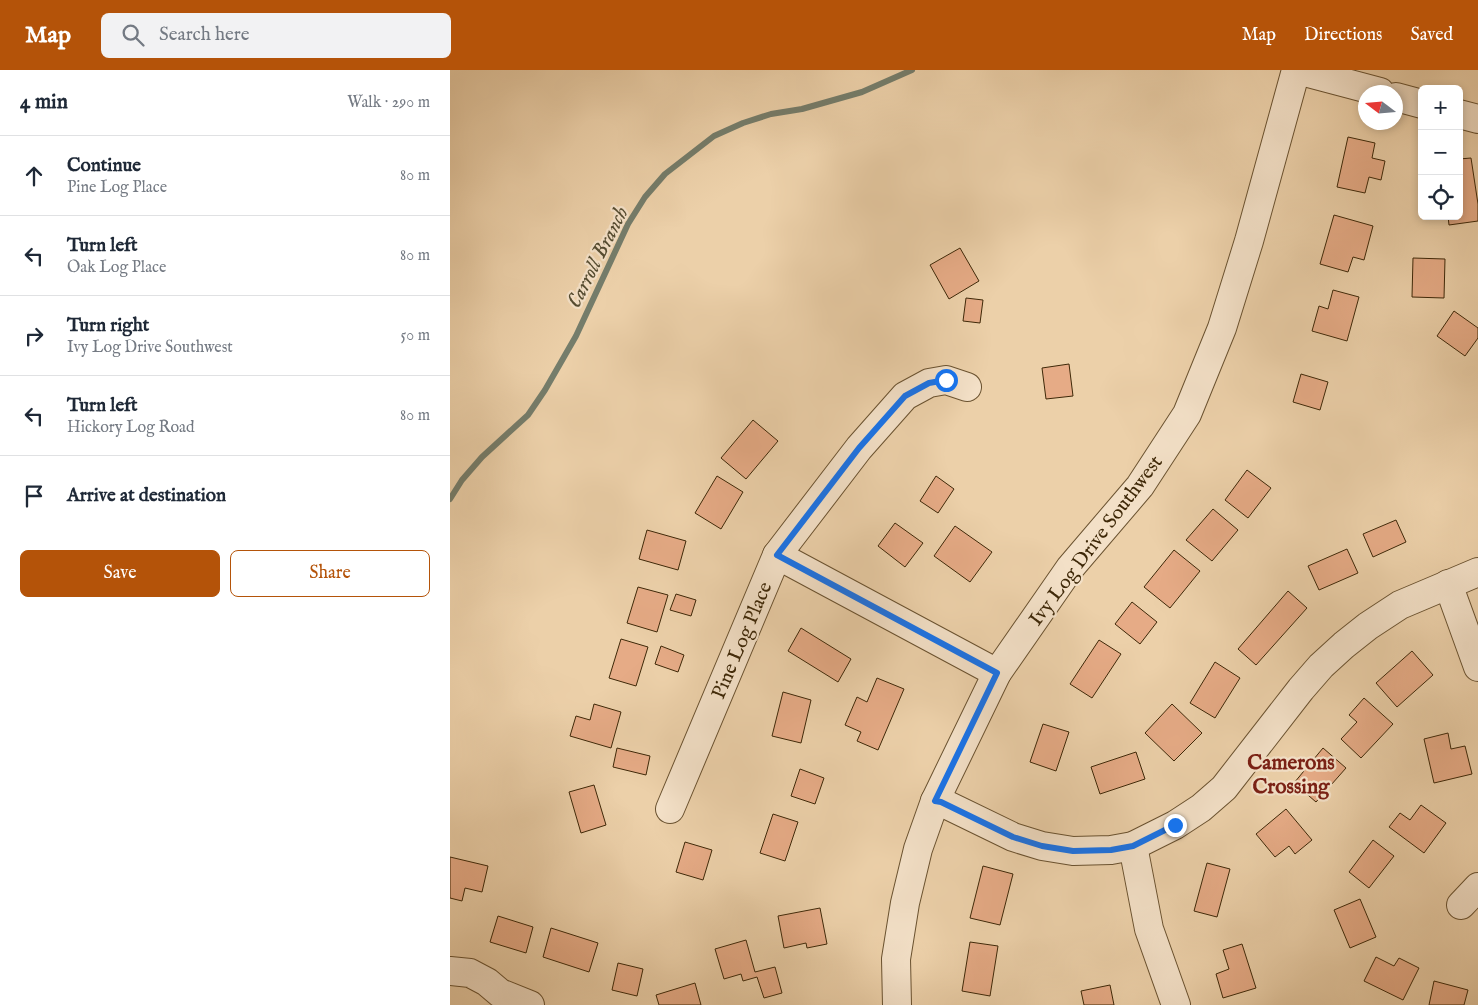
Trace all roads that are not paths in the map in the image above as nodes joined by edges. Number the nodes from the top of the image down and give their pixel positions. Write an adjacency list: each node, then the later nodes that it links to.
1 (1296, 70): 2 (street); 12 (street, Ivy Log Drive Southwest)
2 (1358, 86)
3 (1403, 99): 4 (street)
4 (1418, 103)
5 (1463, 115): 6 (street)
6 (1478, 119)
7 (967, 387): 8 (street, Pine Log Place)
8 (777, 555): 12 (street); 14 (street, Pine Log Place)
9 (1478, 572): 10 (street)
10 (1448, 584): 11 (street); 15 (street)
11 (1478, 667)
12 (997, 673): 13 (street, Ivy Log Drive Southwest)
13 (935, 801): 15 (street); 19 (street, Ivy Log Drive Southwest)
14 (670, 810)
15 (1133, 846): 20 (street)
16 (450, 971): 17 (street)
17 (495, 999): 18 (street)
18 (530, 1005)
19 (897, 1005)
20 (1176, 1005)

